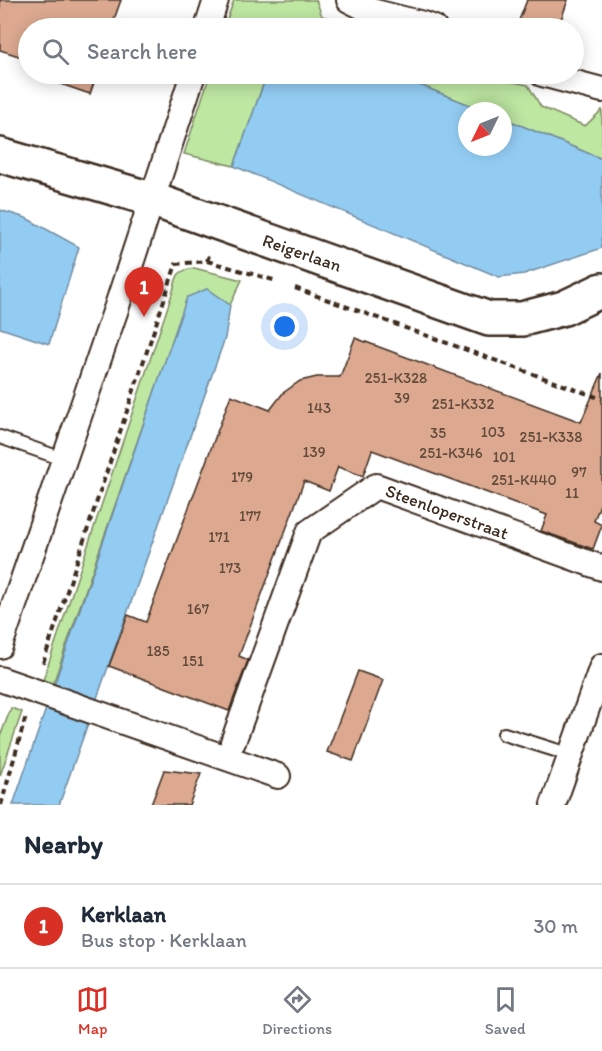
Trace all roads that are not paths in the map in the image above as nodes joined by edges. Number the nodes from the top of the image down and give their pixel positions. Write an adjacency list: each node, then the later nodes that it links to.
1 (216, 0): 3 (street)
2 (349, 0): 4 (street)
3 (210, 18)
4 (399, 18)
5 (190, 84): 9 (street)
6 (580, 84): 7 (street)
7 (602, 90)
8 (0, 155): 9 (street, Reigerlaan)
9 (151, 199): 10 (street, Reigerlaan); 12 (street)
10 (602, 290)
11 (0, 437): 12 (lane)
12 (63, 459): 14 (street)
13 (602, 568): 18 (street, Steenloperstraat)
14 (0, 646)
15 (602, 666): 19 (street)
16 (0, 680): 20 (street)
17 (504, 734): 19 (lane)
18 (233, 742)
19 (571, 755): 21 (street)
20 (278, 776)
21 (554, 805)

